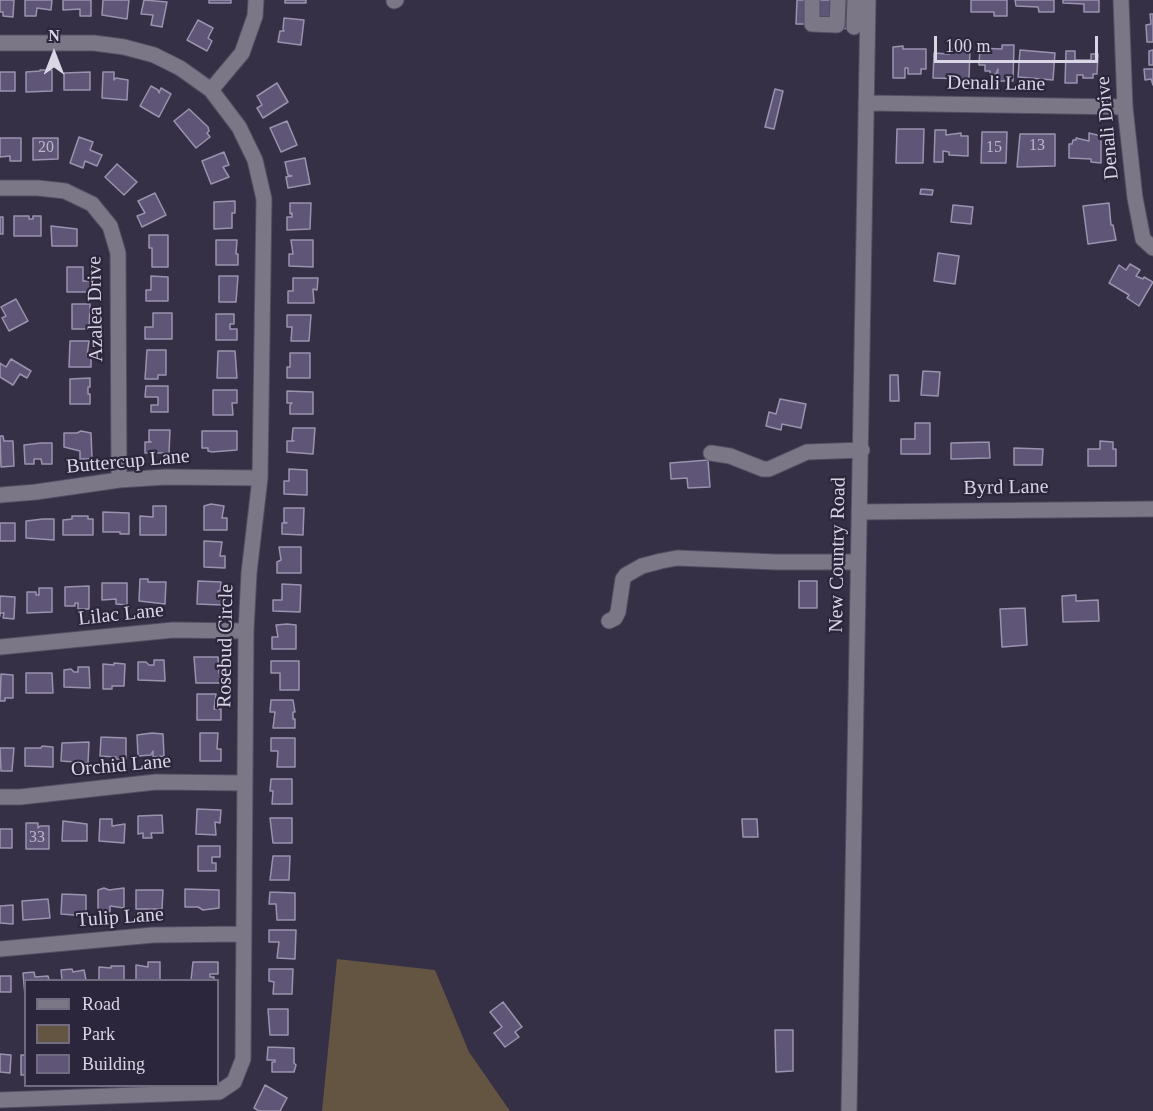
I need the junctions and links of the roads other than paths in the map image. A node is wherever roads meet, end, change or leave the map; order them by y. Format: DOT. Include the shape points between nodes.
graph roads {
  1 [pos="256,0"];
  2 [pos="812,0"];
  3 [pos="838,0"];
  4 [pos="855,0"];
  5 [pos="868,0"];
  6 [pos="1121,0"];
  7 [pos="854,27"];
  8 [pos="0,43"];
  9 [pos="211,90"];
  10 [pos="866,103"];
  11 [pos="1125,107"];
  12 [pos="0,188"];
  13 [pos="1153,248"];
  14 [pos="862,450"];
  15 [pos="711,453"];
  16 [pos="260,478"];
  17 [pos="119,480"];
  18 [pos="0,495"];
  19 [pos="1153,509"];
  20 [pos="859,512"];
  21 [pos="858,562"];
  22 [pos="609,621"];
  23 [pos="246,631"];
  24 [pos="0,647"];
  25 [pos="245,783"];
  26 [pos="0,797"];
  27 [pos="244,934"];
  28 [pos="0,949"];
  29 [pos="0,1100"];
  30 [pos="849,1111"];
  1 -- 9 [label="street" via="255,16 242,53"];
  2 -- 3 [label="street" via="812,24 829,25 837,25"];
  4 -- 7 [label="street"];
  5 -- 10 [label="street, New Country Road"];
  6 -- 11 [label="street, Denali Drive"];
  8 -- 9 [label="street, Rosebud Circle" via="94,43 124,47 154,55"];
  9 -- 16 [label="street, Rosebud Circle" via="239,127 255,160 264,199"];
  10 -- 11 [label="street, Denali Lane"];
  10 -- 14 [label="street, New Country Road"];
  11 -- 13 [label="street, Denali Drive" via="1143,239"];
  12 -- 17 [label="street, Azalea Drive" via="65,191 92,204 110,226 118,253"];
  14 -- 15 [label="street" via="807,452 769,469"];
  14 -- 20 [label="street, New Country Road"];
  16 -- 17 [label="street, Buttercup Lane"];
  16 -- 23 [label="street, Rosebud Circle"];
  17 -- 18 [label="street, Buttercup Lane"];
  19 -- 20 [label="street, Byrd Lane"];
  20 -- 21 [label="street, New Country Road"];
  21 -- 22 [label="street" via="677,558 661,561 626,575 618,612"];
  21 -- 30 [label="street, New Country Road"];
  23 -- 24 [label="street, Lilac Lane" via="173,630"];
  23 -- 25 [label="street, Rosebud Circle"];
  25 -- 26 [label="street, Orchid Lane" via="156,782"];
  25 -- 27 [label="street, Rosebud Circle"];
  27 -- 28 [label="street, Tulip Lane" via="153,935"];
  27 -- 29 [label="street, Rosebud Circle" via="243,1059 234,1082 219,1092"];
}
